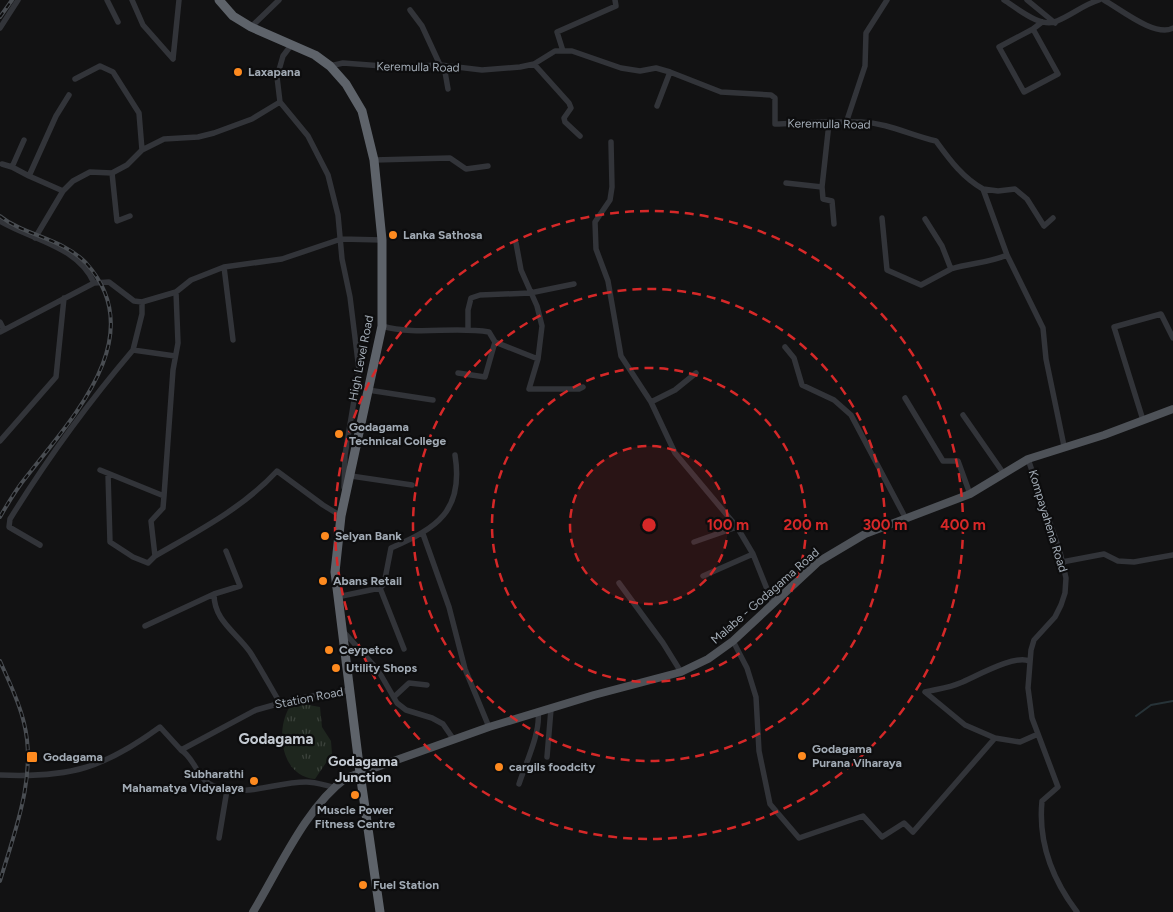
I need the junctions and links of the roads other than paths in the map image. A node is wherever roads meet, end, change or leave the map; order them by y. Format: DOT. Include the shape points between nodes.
graph roads {
  1 [pos="18,0"];
  2 [pos="107,0"];
  3 [pos="132,0"];
  4 [pos="179,0"];
  5 [pos="219,0"];
  6 [pos="280,0"];
  7 [pos="615,0"];
  8 [pos="887,0"];
  9 [pos="1004,0"];
  10 [pos="1027,0"];
  11 [pos="1099,0"];
  12 [pos="1104,0"];
  13 [pos="410,10"];
  14 [pos="118,22"];
  15 [pos="1042,22"];
  16 [pos="1055,23"];
  17 [pos="251,27"];
  18 [pos="0,28"];
  19 [pos="1033,29"];
  20 [pos="1172,29"];
  21 [pos="292,44"];
  22 [pos="563,51"];
  23 [pos="534,64"];
  24 [pos="330,66"];
  25 [pos="442,66"];
  26 [pos="670,72"];
  27 [pos="75,79"];
  28 [pos="448,89"];
  29 [pos="69,96"];
  30 [pos="280,102"];
  31 [pos="657,106"];
  32 [pos="829,123"];
  33 [pos="846,123"];
  34 [pos="580,136"];
  35 [pos="24,140"];
  36 [pos="611,142"];
  37 [pos="142,150"];
  38 [pos="374,160"];
  39 [pos="2,164"];
  40 [pos="488,166"];
  41 [pos="12,167"];
  42 [pos="112,173"];
  43 [pos="29,176"];
  44 [pos="786,183"];
  45 [pos="822,187"];
  46 [pos="983,189"];
  47 [pos="62,191"];
  48 [pos="130,216"];
  49 [pos="882,218"];
  50 [pos="1053,218"];
  51 [pos="925,219"];
  52 [pos="0,222"];
  53 [pos="834,224"];
  54 [pos="34,238"];
  55 [pos="341,239"];
  56 [pos="382,240"];
  57 [pos="516,243"];
  58 [pos="1007,256"];
  59 [pos="224,267"];
  60 [pos="952,269"];
  61 [pos="94,283"];
  62 [pos="574,284"];
  63 [pos="176,292"];
  64 [pos="530,293"];
  65 [pos="64,298"];
  66 [pos="142,302"];
  67 [pos="0,322"];
  68 [pos="382,326"];
  69 [pos="468,328"];
  70 [pos="2,331"];
  71 [pos="1173,338"];
  72 [pos="234,340"];
  73 [pos="496,342"];
  74 [pos="785,347"];
  75 [pos="133,350"];
  76 [pos="176,356"];
  77 [pos="538,359"];
  78 [pos="458,373"];
  79 [pos="696,373"];
  80 [pos="583,387"];
  81 [pos="368,390"];
  82 [pos="905,398"];
  83 [pos="433,400"];
  84 [pos="651,402"];
  85 [pos="1173,409"];
  86 [pos="963,414"];
  87 [pos="1143,420"];
  88 [pos="0,442"];
  89 [pos="1064,446"];
  90 [pos="455,455"];
  91 [pos="1028,459"];
  92 [pos="100,470"];
  93 [pos="108,474"];
  94 [pos="1004,474"];
  95 [pos="351,476"];
  96 [pos="412,485"];
  97 [pos="970,494"];
  98 [pos="164,496"];
  99 [pos="342,511"];
  100 [pos="905,517"];
  101 [pos="737,527"];
  102 [pos="423,534"];
  103 [pos="694,542"];
  104 [pos="40,545"];
  105 [pos="226,550"];
  106 [pos="753,554"];
  107 [pos="1173,555"];
  108 [pos="155,556"];
  109 [pos="1062,562"];
  110 [pos="703,576"];
  111 [pos="619,583"];
  112 [pos="380,588"];
  113 [pos="214,594"];
  114 [pos="337,598"];
  115 [pos="773,604"];
  116 [pos="146,626"];
  117 [pos="344,631"];
  118 [pos="733,641"];
  119 [pos="404,648"];
  120 [pos="1029,661"];
  121 [pos="681,672"];
  122 [pos="426,685"];
  123 [pos="350,690"];
  124 [pos="394,696"];
  125 [pos="280,703"];
  126 [pos="551,709"];
  127 [pos="538,712"];
  128 [pos="489,728"];
  129 [pos="1038,734"];
  130 [pos="995,738"];
  131 [pos="454,740"];
  132 [pos="181,750"];
  133 [pos="547,758"];
  134 [pos="360,773"];
  135 [pos="0,775"];
  136 [pos="519,784"];
  137 [pos="333,787"];
  138 [pos="228,790"];
  139 [pos="219,838"];
  140 [pos="253,912"];
  141 [pos="380,912"];
  142 [pos="1077,912"];
  1 -- 18 [label="street"];
  2 -- 14 [label="street"];
  3 -- 4 [label="street" via="143,24 173,59"];
  5 -- 17 [label="highway, High Level Road" via="233,16"];
  6 -- 17 [label="street"];
  7 -- 22 [label="street" via="616,6 557,32"];
  8 -- 33 [label="street" via="866,33 866,66"];
  9 -- 15 [label="street"];
  10 -- 16 [label="street"];
  11 -- 16 [label="street"];
  12 -- 20 [label="street" via="1149,27"];
  13 -- 25 [label="street"];
  15 -- 16 [label="street"];
  15 -- 19 [label="street"];
  17 -- 21 [label="highway, High Level Road"];
  19 -- 19 [label="street" via="999,47 1024,92 1058,74"];
  21 -- 24 [label="highway, High Level Road"];
  21 -- 30 [label="street" via="283,56 277,77"];
  22 -- 23 [label="street, Keremulla Road" via="555,51"];
  22 -- 26 [label="street, Keremulla Road" via="584,54 621,68 640,71 656,68"];
  23 -- 25 [label="street, Keremulla Road" via="482,70"];
  23 -- 34 [label="street" via="569,103 571,108 565,122"];
  24 -- 25 [label="street, Keremulla Road"];
  24 -- 38 [label="highway, High Level Road" via="346,84 362,111"];
  25 -- 28 [label="street"];
  26 -- 31 [label="street"];
  26 -- 32 [label="street, Keremulla Road" via="721,92 771,95 775,98 775,124"];
  27 -- 37 [label="street" via="100,66 113,72 139,113"];
  29 -- 43 [label="street" via="56,116"];
  30 -- 37 [label="street" via="252,119 214,133 164,139"];
  30 -- 55 [label="street" via="308,136 328,175"];
  32 -- 33 [label="street, Keremulla Road"];
  32 -- 45 [label="street"];
  33 -- 46 [label="street, Keremulla Road" via="862,122 903,129 910,135 936,141 958,170"];
  35 -- 41 [label="street"];
  36 -- 84 [label="street" via="612,188 610,200 595,222 596,248 608,281 621,356"];
  37 -- 42 [label="street" via="127,165"];
  38 -- 40 [label="street" via="450,158 466,170"];
  38 -- 56 [label="highway, High Level Road"];
  39 -- 41 [label="street"];
  41 -- 43 [label="street"];
  42 -- 47 [label="street" via="90,172"];
  42 -- 48 [label="street" via="117,221"];
  43 -- 47 [label="street"];
  44 -- 45 [label="street"];
  45 -- 53 [label="street" via="823,198 832,201"];
  46 -- 50 [label="street, Keremulla Road" via="1015,189 1027,199 1044,226"];
  46 -- 58 [label="street"];
  47 -- 54 [label="street"];
  49 -- 60 [label="street" via="887,270 921,285"];
  51 -- 60 [label="street"];
  52 -- 54 [label="street"];
  54 -- 61 [label="street" via="64,250 90,274"];
  55 -- 56 [label="street"];
  55 -- 59 [label="street" via="282,259"];
  55 -- 99 [label="street" via="359,370 345,455"];
  56 -- 68 [label="highway, High Level Road"];
  57 -- 64 [label="street"];
  58 -- 60 [label="street"];
  58 -- 89 [label="street" via="1043,328"];
  59 -- 63 [label="street" via="190,280"];
  59 -- 72 [label="street"];
  61 -- 65 [label="street"];
  61 -- 66 [label="street" via="109,282 134,301"];
  62 -- 64 [label="street"];
  63 -- 66 [label="street"];
  63 -- 76 [label="street"];
  64 -- 69 [label="street" via="470,298"];
  64 -- 77 [label="street" via="542,326"];
  65 -- 70 [label="street"];
  65 -- 88 [label="street" via="56,377"];
  66 -- 75 [label="street"];
  67 -- 70 [label="street"];
  68 -- 69 [label="street" via="413,331"];
  68 -- 81 [label="highway, High Level Road"];
  69 -- 73 [label="street" via="489,332"];
  71 -- 87 [label="street" via="1161,314 1114,327"];
  73 -- 77 [label="street"];
  73 -- 78 [label="street" via="485,377"];
  74 -- 100 [label="street" via="794,358 802,384 834,400 851,415"];
  75 -- 76 [label="street"];
  75 -- 104 [label="street" via="108,377 75,422 10,519 9,527"];
  76 -- 98 [label="street"];
  77 -- 80 [label="street" via="529,389"];
  79 -- 84 [label="street" via="675,390"];
  81 -- 83 [label="street"];
  81 -- 95 [label="highway, High Level Road"];
  82 -- 97 [label="street" via="943,461 958,461"];
  84 -- 101 [label="street" via="676,453"];
  85 -- 87 [label="main road, Malabe - Godagama Road"];
  86 -- 94 [label="street"];
  87 -- 89 [label="main road, Malabe - Godagama Road"];
  89 -- 91 [label="main road, Malabe - Godagama Road"];
  90 -- 102 [label="street" via="458,473 456,495 448,510"];
  91 -- 94 [label="main road, Malabe - Godagama Road"];
  91 -- 109 [label="street, Kompayahena Road"];
  92 -- 93 [label="street"];
  93 -- 98 [label="street"];
  93 -- 108 [label="street" via="110,542 133,557 148,562"];
  94 -- 97 [label="main road, Malabe - Godagama Road"];
  95 -- 96 [label="street"];
  95 -- 99 [label="highway, High Level Road"];
  97 -- 100 [label="main road, Malabe - Godagama Road"];
  98 -- 108 [label="street" via="163,508 151,521"];
  99 -- 108 [label="street" via="323,505 277,471 263,487 233,510"];
  99 -- 114 [label="highway, High Level Road" via="336,556"];
  100 -- 115 [label="main road, Malabe - Godagama Road" via="865,534 818,562"];
  101 -- 103 [label="street"];
  101 -- 106 [label="street"];
  102 -- 112 [label="street" via="391,548 384,584"];
  102 -- 128 [label="street" via="449,607 464,668"];
  105 -- 113 [label="street" via="240,586"];
  106 -- 110 [label="street"];
  106 -- 115 [label="street"];
  107 -- 109 [label="street" via="1134,562 1118,561 1104,554"];
  109 -- 120 [label="street, Kompayahena Road" via="1066,578 1063,599 1055,617 1034,640"];
  111 -- 121 [label="street"];
  112 -- 114 [label="street"];
  112 -- 119 [label="street"];
  113 -- 116 [label="street"];
  113 -- 125 [label="street" via="219,618 249,651"];
  114 -- 117 [label="highway, High Level Road"];
  115 -- 118 [label="main road, Malabe - Godagama Road"];
  117 -- 123 [label="highway, High Level Road"];
  117 -- 124 [label="street" via="378,670"];
  118 -- 121 [label="main road, Malabe - Godagama Road" via="708,659"];
  118 -- 130 [label="street" via="747,668 756,697 759,752 770,804 799,838 863,816 882,837 904,823 913,832"];
  120 -- 129 [label="street, Kompayahena Road" via="1028,688"];
  120 -- 130 [label="street" via="1013,661 958,684 925,692 965,725"];
  121 -- 126 [label="main road, Malabe - Godagama Road"];
  122 -- 124 [label="street" via="409,683"];
  123 -- 125 [label="street, Station Road"];
  123 -- 134 [label="highway, High Level Road"];
  124 -- 131 [label="street" via="406,710 443,724"];
  125 -- 132 [label="street, Station Road" via="256,710"];
  126 -- 127 [label="main road, Malabe - Godagama Road"];
  126 -- 133 [label="street"];
  127 -- 128 [label="main road, Malabe - Godagama Road"];
  127 -- 136 [label="street" via="539,719"];
  128 -- 131 [label="main road, Malabe - Godagama Road"];
  129 -- 130 [label="street" via="1020,742"];
  129 -- 142 [label="street, Kompayahena Road" via="1058,787 1042,801 1047,859"];
  131 -- 134 [label="main road, Malabe - Godagama Road"];
  132 -- 135 [label="street" via="160,727 141,741 85,769 47,775"];
  132 -- 138 [label="street" via="212,786"];
  134 -- 137 [label="main road, Malabe - Godagama Road"];
  134 -- 141 [label="highway, High Level Road"];
  137 -- 138 [label="street" via="308,782 288,783 265,790"];
  137 -- 140 [label="main road" via="313,811"];
  138 -- 139 [label="street"];
}
